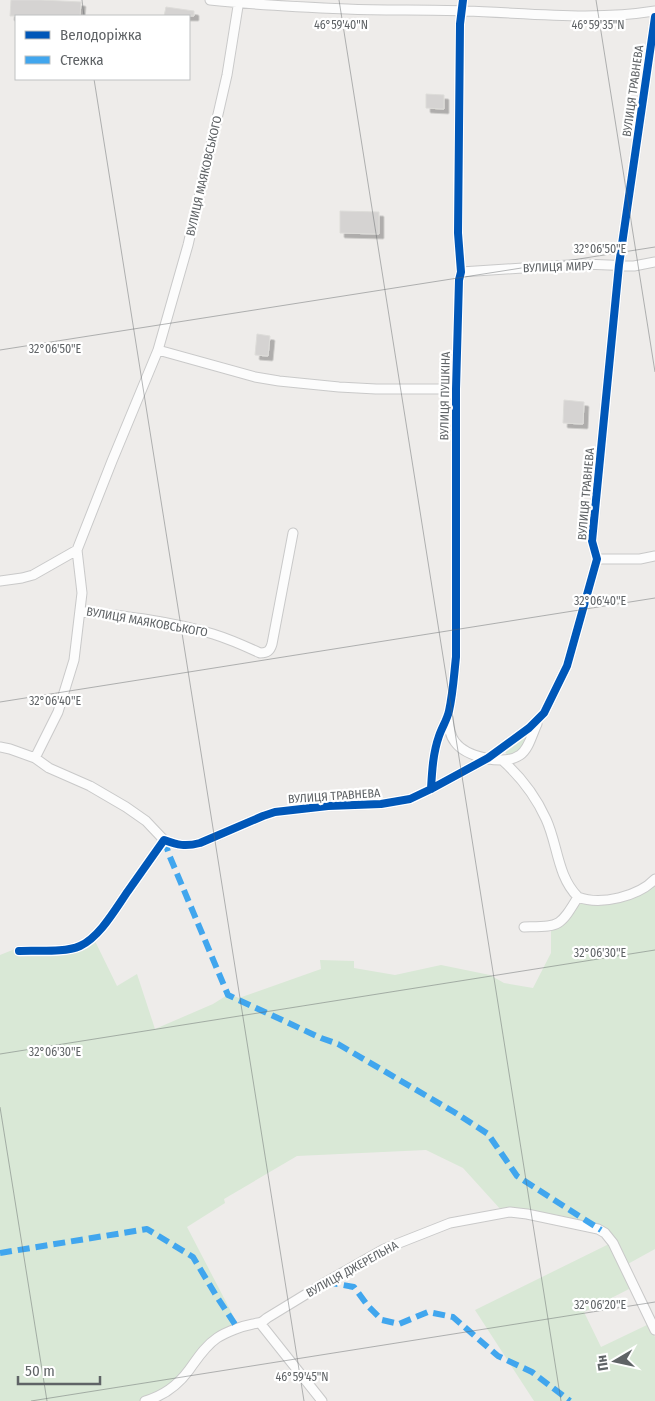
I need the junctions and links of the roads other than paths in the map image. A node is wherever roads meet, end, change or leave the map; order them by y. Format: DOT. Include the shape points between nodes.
graph roads {
  1 [pos="210,0"];
  2 [pos="463,0"];
  3 [pos="239,2"];
  4 [pos="462,11"];
  5 [pos="655,11"];
  6 [pos="655,17"];
  7 [pos="655,262"];
  8 [pos="619,265"];
  9 [pos="461,272"];
  10 [pos="158,350"];
  11 [pos="456,389"];
  12 [pos="293,533"];
  13 [pos="77,550"];
  14 [pos="655,556"];
  15 [pos="597,559"];
  16 [pos="0,581"];
  17 [pos="80,611"];
  18 [pos="448,716"];
  19 [pos="539,719"];
  20 [pos="0,747"];
  21 [pos="34,758"];
  22 [pos="488,758"];
  23 [pos="502,760"];
  24 [pos="431,790"];
  25 [pos="164,840"];
  26 [pos="655,879"];
  27 [pos="578,897"];
  28 [pos="524,927"];
  29 [pos="19,951"];
  30 [pos="260,1323"];
  31 [pos="655,1330"];
  32 [pos="145,1401"];
  33 [pos="322,1401"];
  1 -- 3 [label="street"];
  2 -- 4 [label="street, ВУЛИЦЯ ПУШКІНА"];
  3 -- 4 [label="street" via="347,9"];
  3 -- 10 [label="street, ВУЛИЦЯ МАЯКОВСЬКОГО" via="228,75 191,236"];
  4 -- 5 [label="street" via="565,15"];
  4 -- 9 [label="street, ВУЛИЦЯ ПУШКІНА" via="458,186"];
  6 -- 8 [label="street, ВУЛИЦЯ ТРАВНЕВА"];
  7 -- 8 [label="street, ВУЛИЦЯ МИРУ"];
  8 -- 9 [label="street, ВУЛИЦЯ МИРУ" via="583,264"];
  8 -- 15 [label="street, ВУЛИЦЯ ТРАВНЕВА" via="592,541"];
  9 -- 11 [label="street, ВУЛИЦЯ ПУШКІНА"];
  10 -- 11 [label="street" via="279,381 339,388"];
  10 -- 13 [label="street, ВУЛИЦЯ МАЯКОВСЬКОГО"];
  11 -- 18 [label="street, ВУЛИЦЯ ПУШКІНА" via="456,657"];
  12 -- 17 [label="street, ВУЛИЦЯ МАЯКОВСЬКОГО" via="272,644 266,653 198,629"];
  13 -- 16 [label="street" via="33,575"];
  13 -- 17 [label="street, ВУЛИЦЯ МАЯКОВСЬКОГО" via="82,593"];
  14 -- 15 [label="street"];
  15 -- 19 [label="street, ВУЛИЦЯ ТРАВНЕВА" via="567,666"];
  17 -- 21 [label="street, ВУЛИЦЯ МАЯКОВСЬКОГО" via="67,687"];
  18 -- 22 [label="street" via="450,735 455,743 473,755"];
  18 -- 24 [label="street, ВУЛИЦЯ ПУШКІНА" via="435,749"];
  19 -- 22 [label="street, ВУЛИЦЯ ТРАВНЕВА"];
  19 -- 23 [label="street" via="526,749 520,755"];
  20 -- 21 [label="street"];
  21 -- 25 [label="street" via="126,807"];
  22 -- 23 [label="street"];
  22 -- 24 [label="street, ВУЛИЦЯ ТРАВНЕВА"];
  23 -- 27 [label="street" via="516,772 539,806 566,880"];
  24 -- 25 [label="street, ВУЛИЦЯ ТРАВНЕВА" via="410,799 381,804 275,812 192,845 177,845"];
  25 -- 29 [label="street" via="115,910 87,942 68,949"];
  26 -- 27 [label="street" via="647,887 619,898 585,900"];
  27 -- 28 [label="street" via="561,922"];
  30 -- 31 [label="street, ВУЛИЦЯ ДЖЕРЕЛЬНА" via="384,1249 450,1224 510,1212 606,1233"];
  30 -- 32 [label="street, ВУЛИЦЯ ДЖЕРЕЛЬНА" via="219,1337 175,1386"];
  30 -- 33 [label="street"];
}
